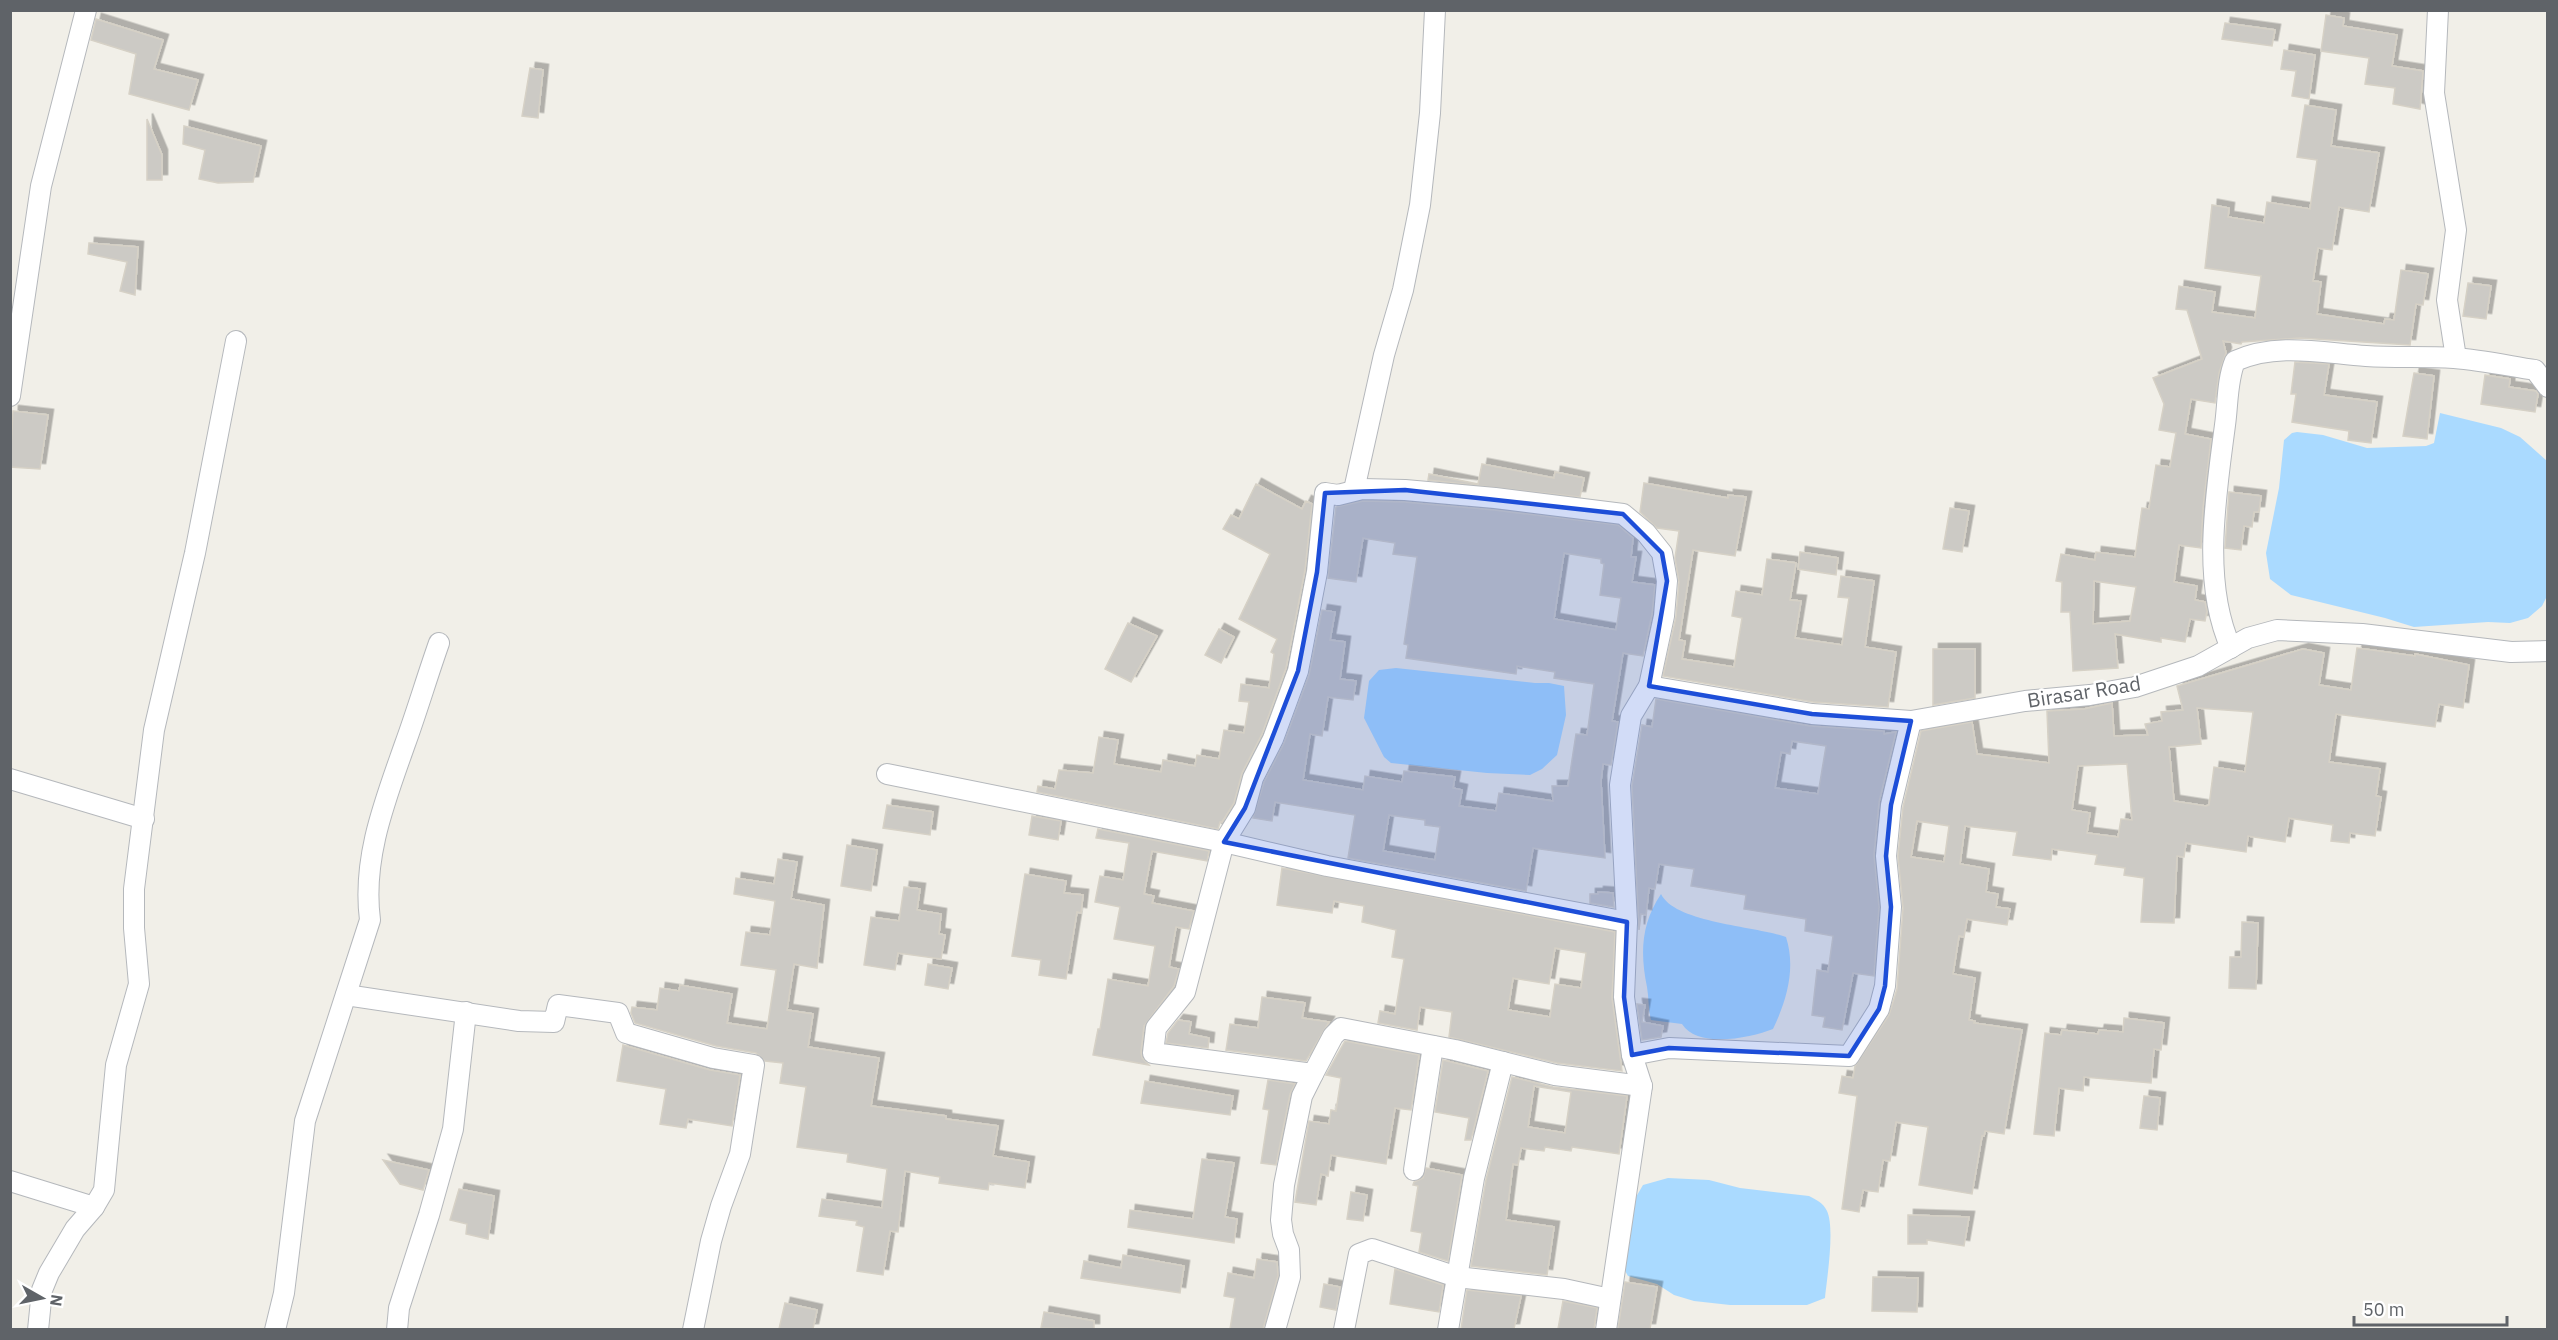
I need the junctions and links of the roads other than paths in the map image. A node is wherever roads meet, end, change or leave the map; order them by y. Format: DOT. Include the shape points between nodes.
graph roads {
  1 [pos="86,10"];
  2 [pos="1435,10"];
  3 [pos="2438,10"];
  4 [pos="236,341"];
  5 [pos="2456,358"];
  6 [pos="2547,387"];
  7 [pos="10,396"];
  8 [pos="1354,490"];
  9 [pos="439,643"];
  10 [pos="2231,648"];
  11 [pos="2547,651"];
  12 [pos="1649,686"];
  13 [pos="1911,722"];
  14 [pos="887,774"];
  15 [pos="10,779"];
  16 [pos="144,819"];
  17 [pos="1224,842"];
  18 [pos="1627,922"];
  19 [pos="346,995"];
  20 [pos="466,1012"];
  21 [pos="1433,1046"];
  22 [pos="1632,1055"];
  23 [pos="1503,1062"];
  24 [pos="1313,1074"];
  25 [pos="1642,1086"];
  26 [pos="1414,1170"];
  27 [pos="10,1181"];
  28 [pos="94,1208"];
  29 [pos="1457,1276"];
  30 [pos="1610,1299"];
  31 [pos="38,1329"];
  32 [pos="275,1329"];
  33 [pos="397,1329"];
  34 [pos="693,1329"];
  35 [pos="1275,1329"];
  36 [pos="1344,1329"];
  37 [pos="1448,1329"];
  38 [pos="1606,1329"];
  1 -- 7 [label="street" via="41,186"];
  2 -- 8 [label="street" via="1420,205"];
  3 -- 5 [label="street" via="2434,93 2456,230 2447,300"];
  4 -- 16 [label="street" via="195,553 154,730"];
  5 -- 6 [label="street" via="2535,370"];
  5 -- 10 [label="street" via="2288,350 2263,352 2235,361 2213,557 2220,625"];
  8 -- 12 [label="street" via="1405,490 1623,513 1646,532 1662,553 1667,582"];
  8 -- 17 [label="street" via="1338,495 1325,493 1317,572 1298,671 1273,739 1253,778 1245,808"];
  9 -- 19 [label="street" via="384,802 371,861 370,920"];
  10 -- 11 [label="street, Birasar Road" via="2248,638 2277,630 2362,634 2511,652"];
  10 -- 13 [label="street, Birasar Road" via="2198,666 2135,687 2025,701"];
  12 -- 13 [label="street, Birasar Road" via="1812,714"];
  12 -- 18 [label="street" via="1631,716 1620,785"];
  13 -- 22 [label="street" via="1891,806 1886,856 1891,907 1885,986 1879,1009 1849,1056 1669,1048"];
  14 -- 17 [label="street"];
  15 -- 16 [label="street"];
  16 -- 28 [label="street" via="134,889 139,984 116,1065 104,1190"];
  17 -- 18 [label="street" via="1327,866"];
  17 -- 24 [label="street" via="1185,992 1156,1028 1153,1053"];
  18 -- 22 [label="street" via="1624,997"];
  19 -- 20 [label="street"];
  19 -- 32 [label="street" via="305,1121 284,1293"];
  20 -- 33 [label="street" via="453,1129 399,1308"];
  20 -- 34 [label="street" via="540,1022 554,1022 558,1005 618,1013 626,1033 713,1058 754,1065 740,1154 711,1241"];
  21 -- 23 [label="street"];
  21 -- 24 [label="street" via="1341,1029 1333,1036"];
  21 -- 26 [label="street"];
  22 -- 25 [label="street"];
  23 -- 25 [label="street" via="1555,1075"];
  23 -- 29 [label="street" via="1474,1178"];
  24 -- 35 [label="street" via="1302,1096 1284,1185 1281,1220 1289,1250 1290,1277"];
  25 -- 30 [label="street"];
  27 -- 28 [label="street"];
  28 -- 31 [label="street" via="75,1228 49,1273 42,1290"];
  29 -- 30 [label="street" via="1564,1288"];
  29 -- 36 [label="street" via="1372,1249 1359,1254"];
  29 -- 37 [label="street"];
  30 -- 38 [label="street"];
}
